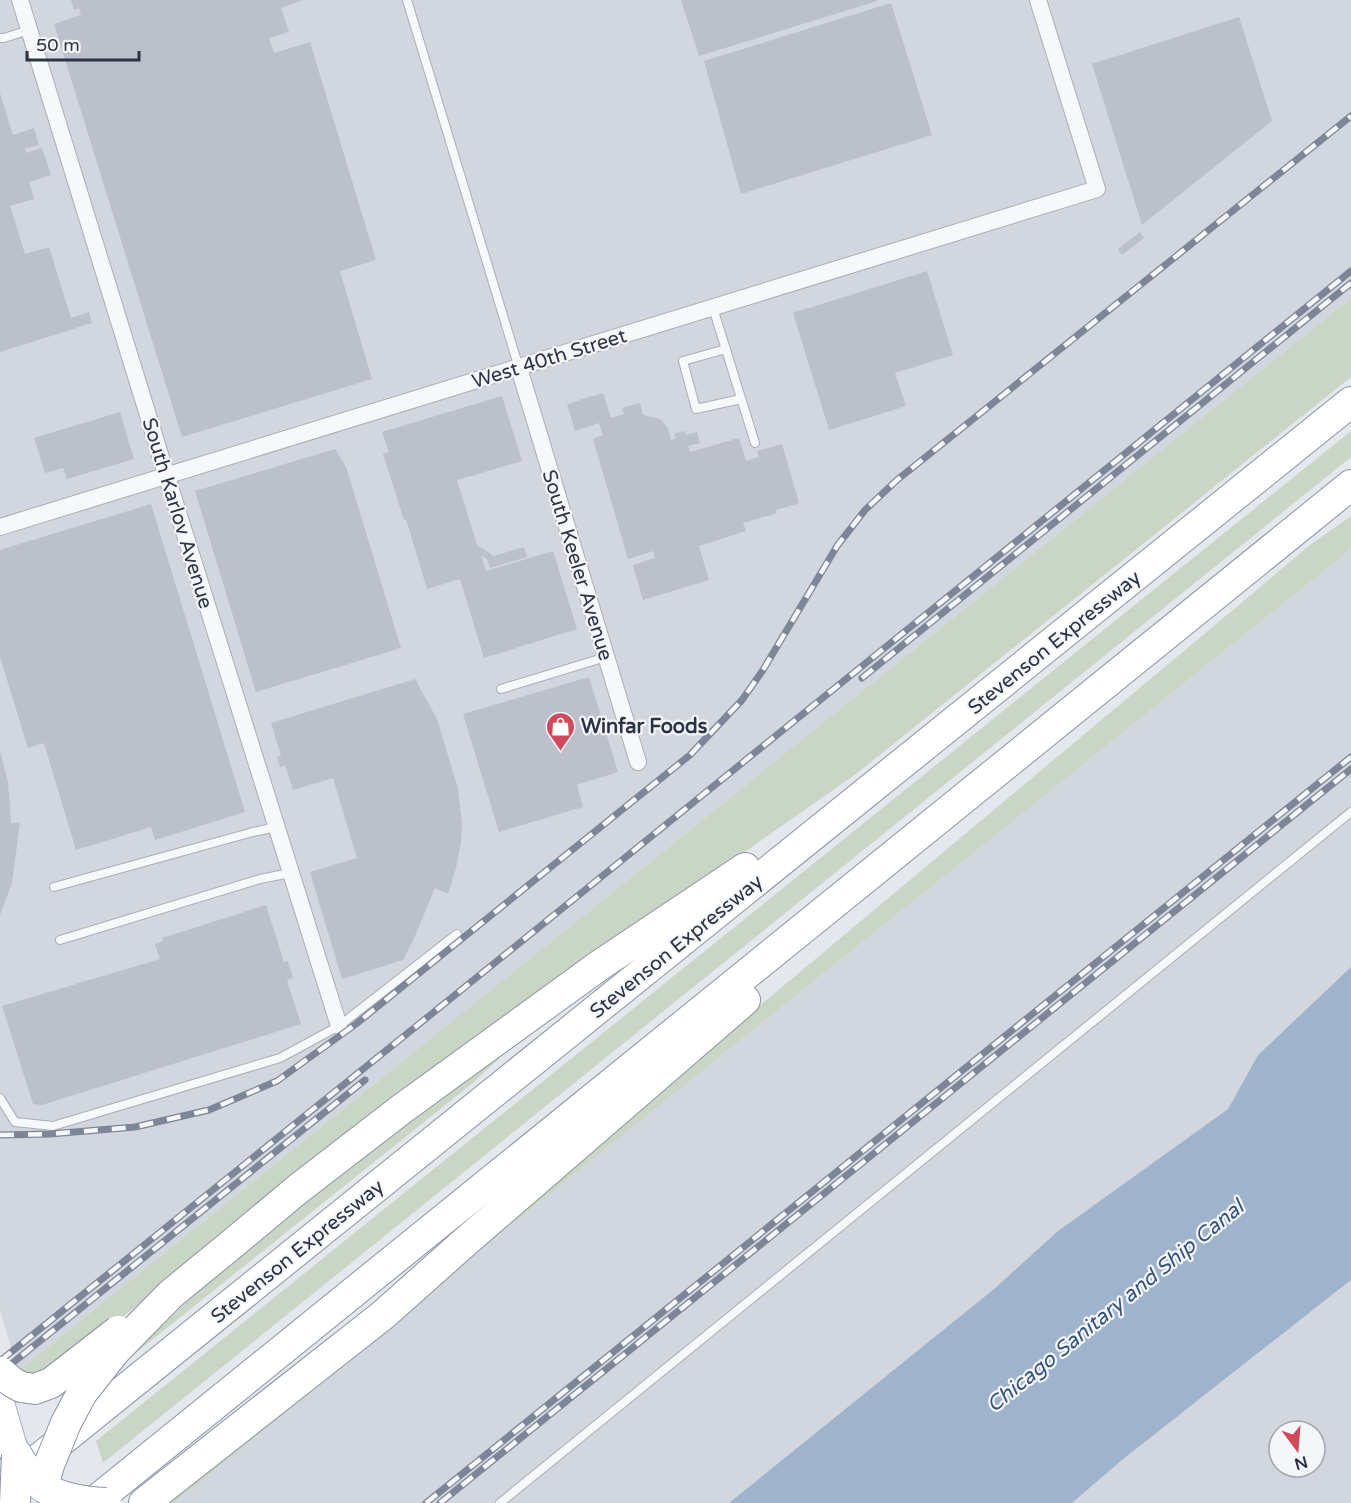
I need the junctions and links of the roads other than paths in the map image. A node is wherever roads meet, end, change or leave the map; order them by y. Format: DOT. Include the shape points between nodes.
graph roads {
  1 [pos="20,0"];
  2 [pos="407,0"];
  3 [pos="1038,0"];
  4 [pos="29,30"];
  5 [pos="0,38"];
  6 [pos="713,308"];
  7 [pos="726,349"];
  8 [pos="519,368"];
  9 [pos="741,399"];
  10 [pos="1351,402"];
  11 [pos="755,443"];
  12 [pos="166,476"];
  13 [pos="1351,485"];
  14 [pos="0,527"];
  15 [pos="606,657"];
  16 [pos="501,689"];
  17 [pos="638,762"];
  18 [pos="868,792"];
  19 [pos="1351,812"];
  20 [pos="944,814"];
  21 [pos="276,827"];
  22 [pos="290,873"];
  23 [pos="54,887"];
  24 [pos="457,934"];
  25 [pos="60,940"];
  26 [pos="339,1026"];
  27 [pos="0,1098"];
  28 [pos="232,1244"];
  29 [pos="0,1372"];
  30 [pos="0,1396"];
  31 [pos="0,1431"];
  32 [pos="17,1455"];
  33 [pos="168,1484"];
  34 [pos="0,1490"];
  35 [pos="42,1495"];
  36 [pos="15,1503"];
  37 [pos="93,1503"];
  38 [pos="107,1503"];
  39 [pos="144,1503"];
  40 [pos="500,1503"];
  1 -- 4 [label="street, South Karlov Avenue"];
  2 -- 8 [label="lane"];
  3 -- 6 [label="street, West 40th Street" via="1097,189"];
  4 -- 5 [label="lane"];
  4 -- 12 [label="street, South Karlov Avenue"];
  6 -- 7 [label="lane"];
  6 -- 8 [label="street, West 40th Street"];
  7 -- 9 [label="lane"];
  7 -- 9 [label="lane" via="682,361 696,409"];
  8 -- 12 [label="street, West 40th Street"];
  8 -- 15 [label="street, South Keeler Avenue"];
  9 -- 11 [label="lane"];
  10 -- 18 [label="highway, Stevenson Expressway"];
  12 -- 14 [label="street, West 40th Street"];
  12 -- 21 [label="street, South Karlov Avenue"];
  13 -- 20 [label="highway"];
  15 -- 16 [label="lane"];
  15 -- 17 [label="street, South Keeler Avenue"];
  18 -- 28 [label="highway" via="762,856 600,965 412,1102"];
  18 -- 34 [label="highway, Stevenson Expressway"];
  19 -- 40 [label="lane"];
  20 -- 33 [label="highway" via="859,904 383,1315"];
  20 -- 37 [label="highway"];
  21 -- 22 [label="street, South Karlov Avenue"];
  21 -- 23 [label="lane"];
  22 -- 25 [label="lane"];
  22 -- 26 [label="street, South Karlov Avenue"];
  24 -- 26 [label="lane"];
  26 -- 27 [label="lane" via="280,1058 53,1126 15,1122"];
  28 -- 29 [label="highway, bridge" via="51,1383 35,1389 21,1387"];
  28 -- 35 [label="highway, bridge" via="171,1294 82,1393 49,1465"];
  30 -- 32 [label="main road"];
  31 -- 32 [label="highway"];
  32 -- 35 [label="highway, bridge"];
  32 -- 36 [label="highway, bridge"];
  33 -- 38 [label="highway" via="129,1501"];
  33 -- 39 [label="highway"];
  35 -- 38 [label="highway, bridge"];
}
